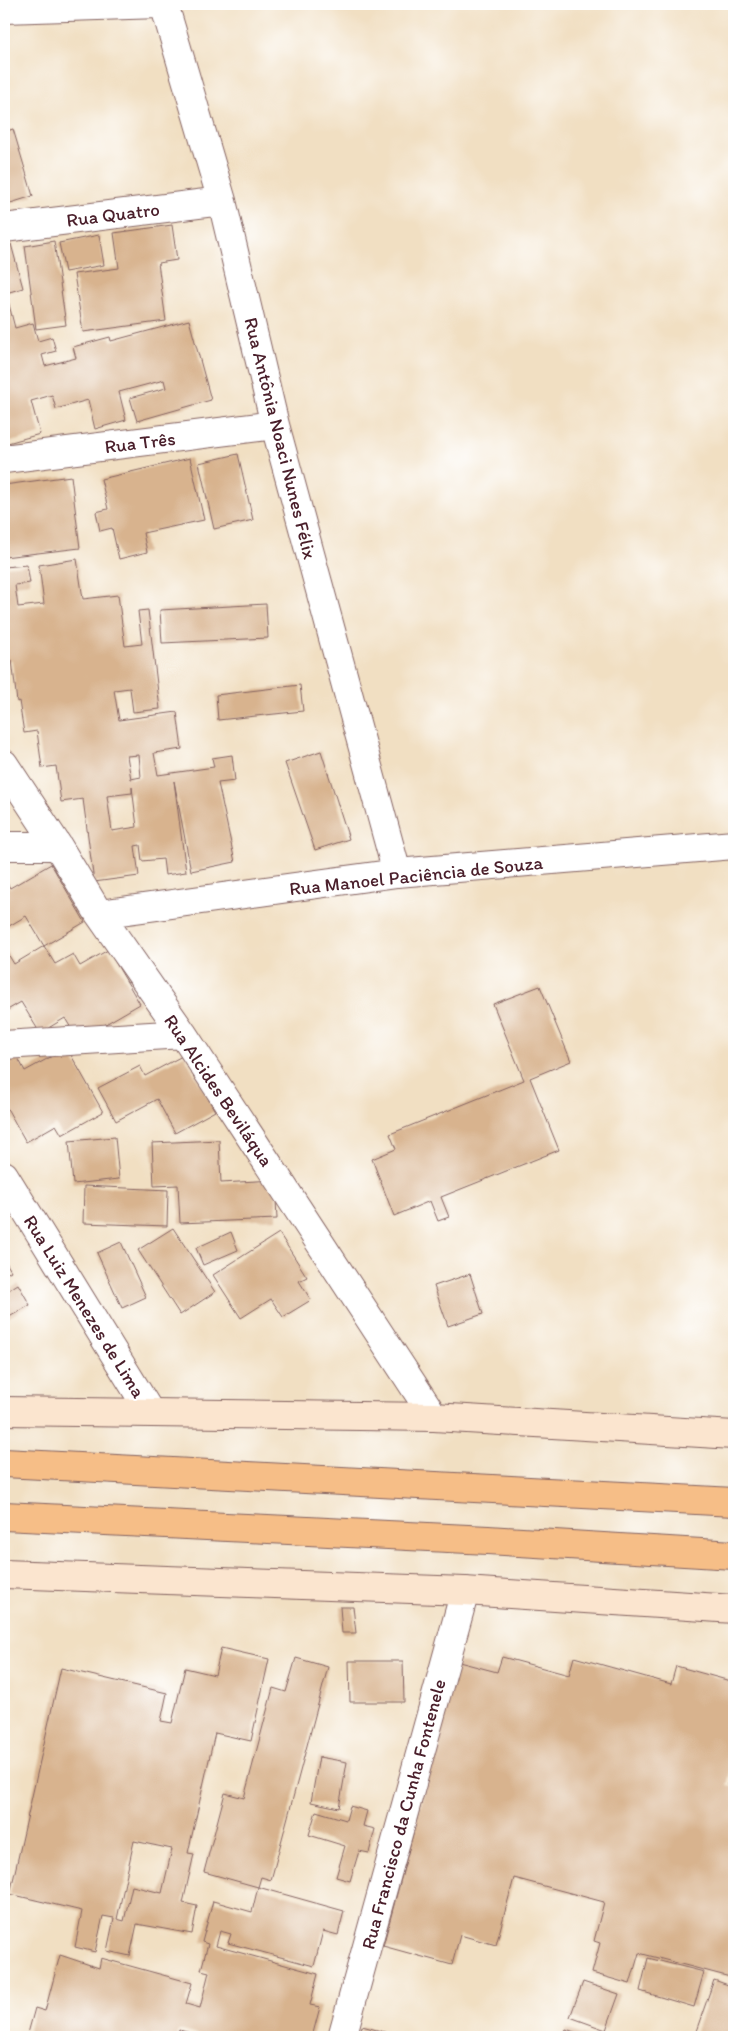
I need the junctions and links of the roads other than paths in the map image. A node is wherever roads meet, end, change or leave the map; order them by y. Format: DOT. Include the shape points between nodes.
graph roads {
  1 [pos="162,4"];
  2 [pos="4,9"];
  3 [pos="222,201"];
  4 [pos="4,228"];
  5 [pos="275,425"];
  6 [pos="4,459"];
  7 [pos="4,764"];
  8 [pos="734,845"];
  9 [pos="4,846"];
  10 [pos="58,846"];
  11 [pos="397,873"];
  12 [pos="99,914"];
  13 [pos="183,1034"];
  14 [pos="4,1045"];
  15 [pos="4,1174"];
  16 [pos="4,1411"];
  17 [pos="150,1412"];
  18 [pos="434,1417"];
  19 [pos="734,1435"];
  20 [pos="4,1463"];
  21 [pos="734,1502"];
  22 [pos="4,1516"];
  23 [pos="734,1555"];
  24 [pos="4,1574"];
  25 [pos="465,1591"];
  26 [pos="734,1609"];
  27 [pos="342,2037"];
  1 -- 2 [label="street"];
  1 -- 3 [label="street, Rua Antônia Noaci Nunes Félix"];
  3 -- 4 [label="street, Rua Quatro"];
  3 -- 5 [label="street, Rua Antônia Noaci Nunes Félix"];
  5 -- 6 [label="street, Rua Três"];
  5 -- 11 [label="street, Rua Antônia Noaci Nunes Félix"];
  7 -- 10 [label="street, Rua Alcides Beviláqua"];
  8 -- 11 [label="street, Rua Manoel Paciência de Souza"];
  9 -- 10 [label="street"];
  10 -- 12 [label="street, Rua Alcides Beviláqua"];
  11 -- 12 [label="street, Rua Manoel Paciência de Souza"];
  12 -- 13 [label="street, Rua Alcides Beviláqua"];
  13 -- 14 [label="street"];
  13 -- 18 [label="street, Rua Alcides Beviláqua"];
  15 -- 17 [label="street, Rua Luiz Menezes de Lima"];
  16 -- 17 [label="main road"];
  17 -- 18 [label="main road"];
  18 -- 19 [label="main road"];
  20 -- 21 [label="highway"];
  22 -- 23 [label="highway"];
  24 -- 25 [label="main road"];
  25 -- 26 [label="main road"];
  25 -- 27 [label="street, Rua Francisco da Cunha Fontenele"];
}
